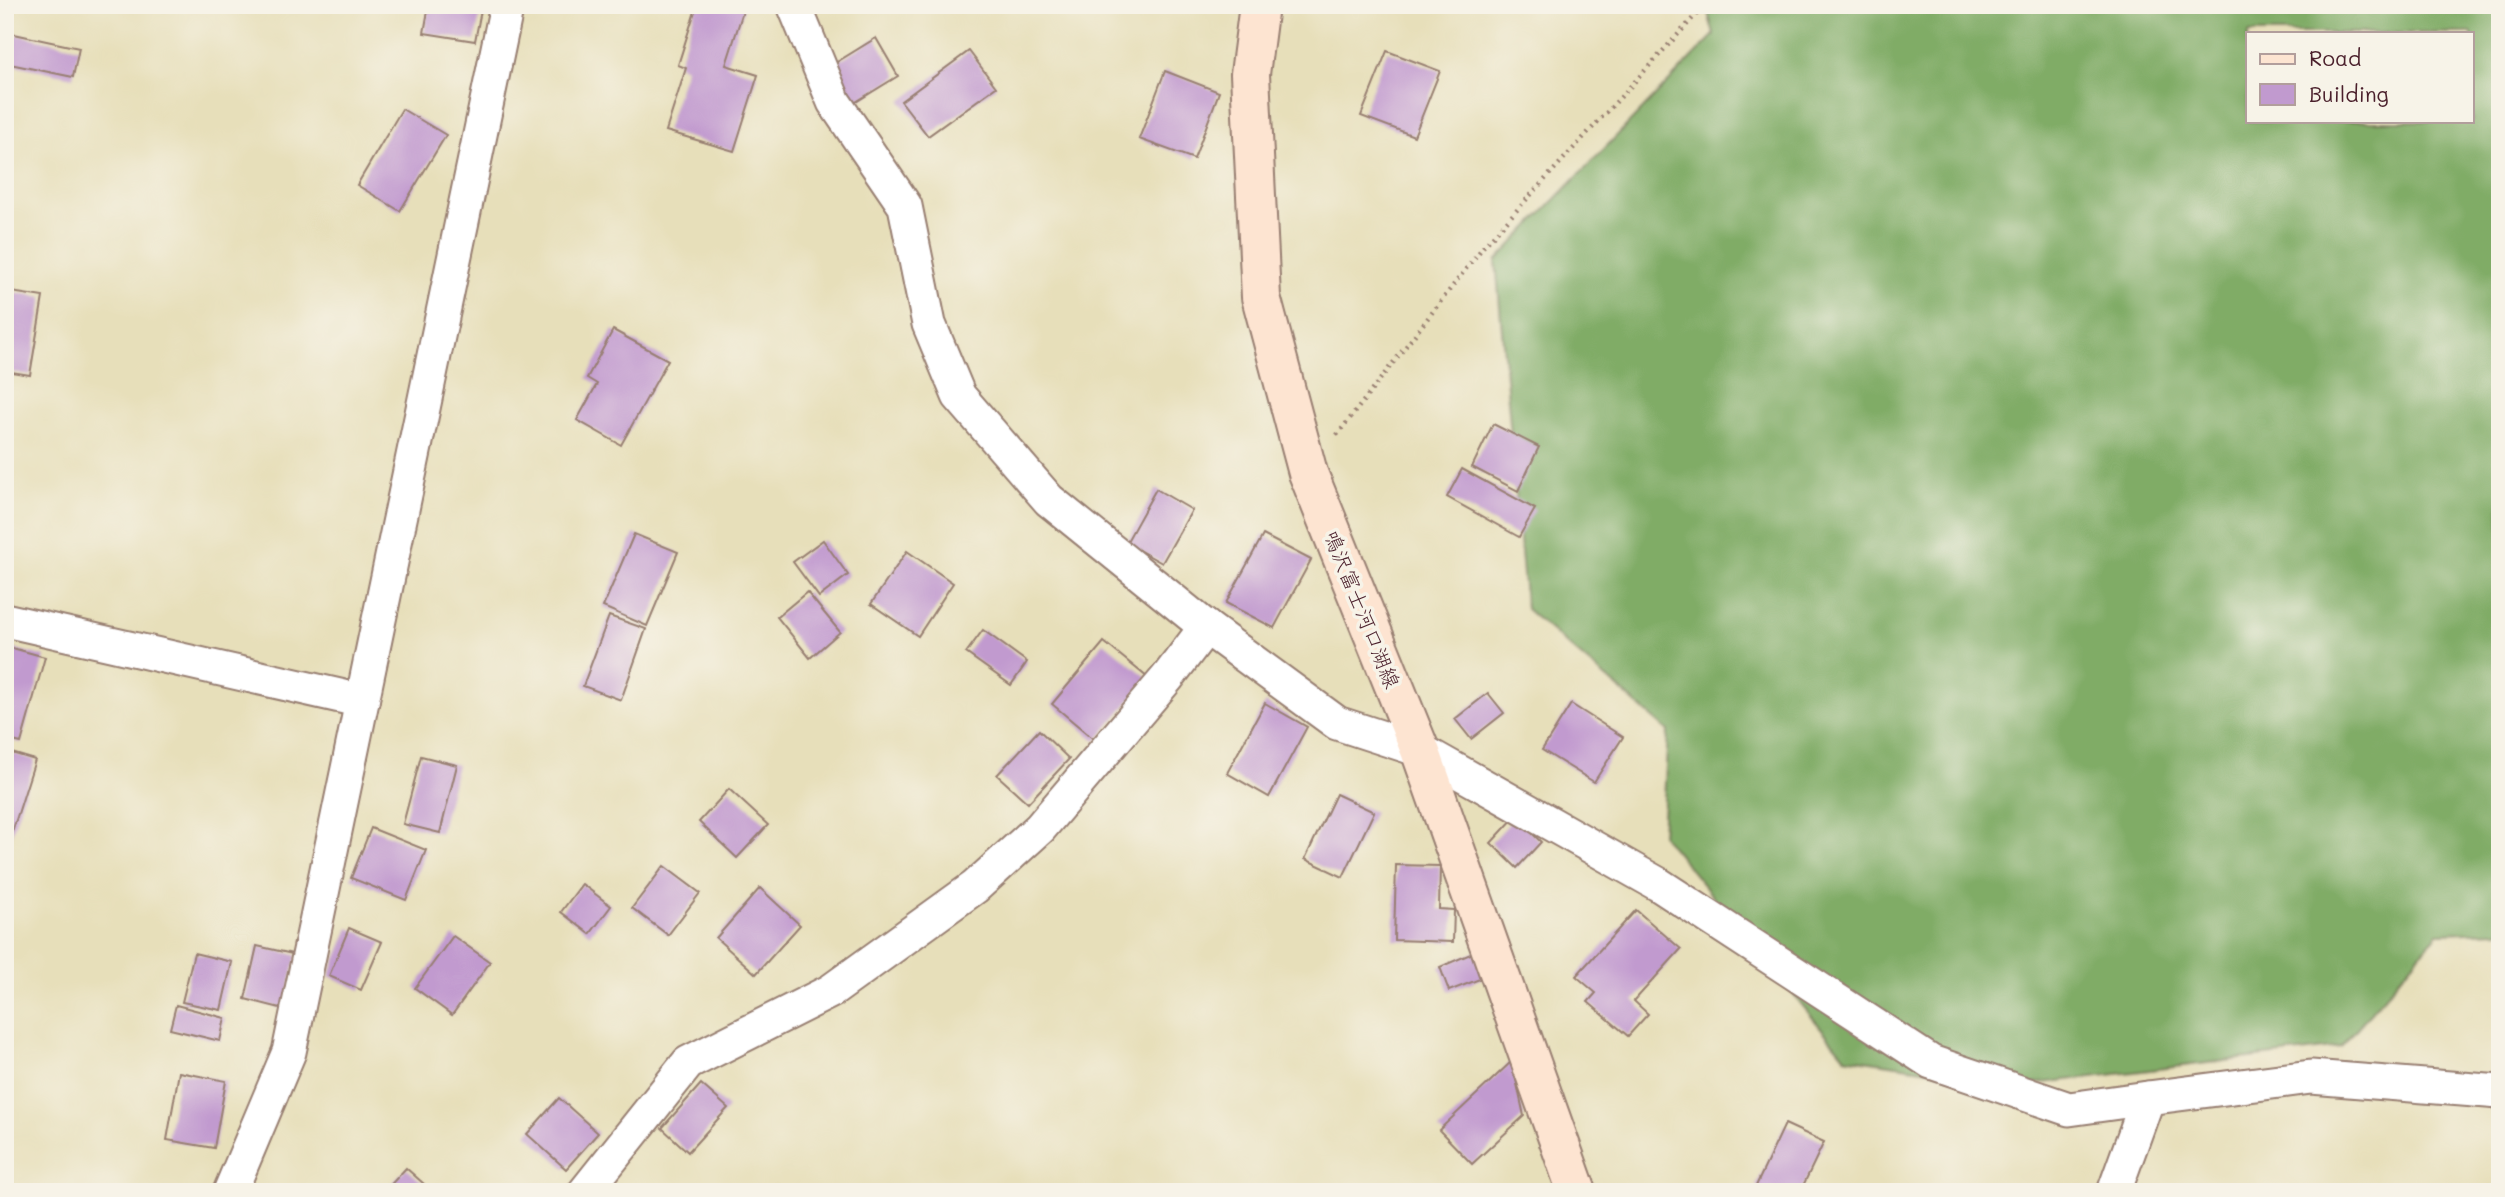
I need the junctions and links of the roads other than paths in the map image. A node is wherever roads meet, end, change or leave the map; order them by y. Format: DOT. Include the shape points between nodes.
graph roads {
  1 [pos="507,5"];
  2 [pos="794,5"];
  3 [pos="1259,5"];
  4 [pos="5,620"];
  5 [pos="1206,627"];
  6 [pos="362,701"];
  7 [pos="1420,750"];
  8 [pos="2500,1091"];
  9 [pos="2148,1098"];
  10 [pos="230,1192"];
  11 [pos="585,1192"];
  12 [pos="1577,1192"];
  13 [pos="2114,1192"];
  1 -- 6 [label="street"];
  2 -- 5 [label="street" via="834,102 905,206 929,324 958,396 1049,500"];
  3 -- 7 [label="main road, 鳴沢富士河口湖線" via="1250,74 1261,297 1308,473"];
  4 -- 6 [label="street"];
  5 -- 7 [label="street" via="1337,723"];
  5 -- 11 [label="street" via="1040,828 975,887 831,991 688,1063"];
  6 -- 10 [label="street" via="289,1052"];
  7 -- 9 [label="street" via="1658,884 1931,1062 2069,1109"];
  7 -- 12 [label="main road, 鳴沢富士河口湖線"];
  8 -- 9 [label="street" via="2311,1077"];
  9 -- 13 [label="street"];
}
